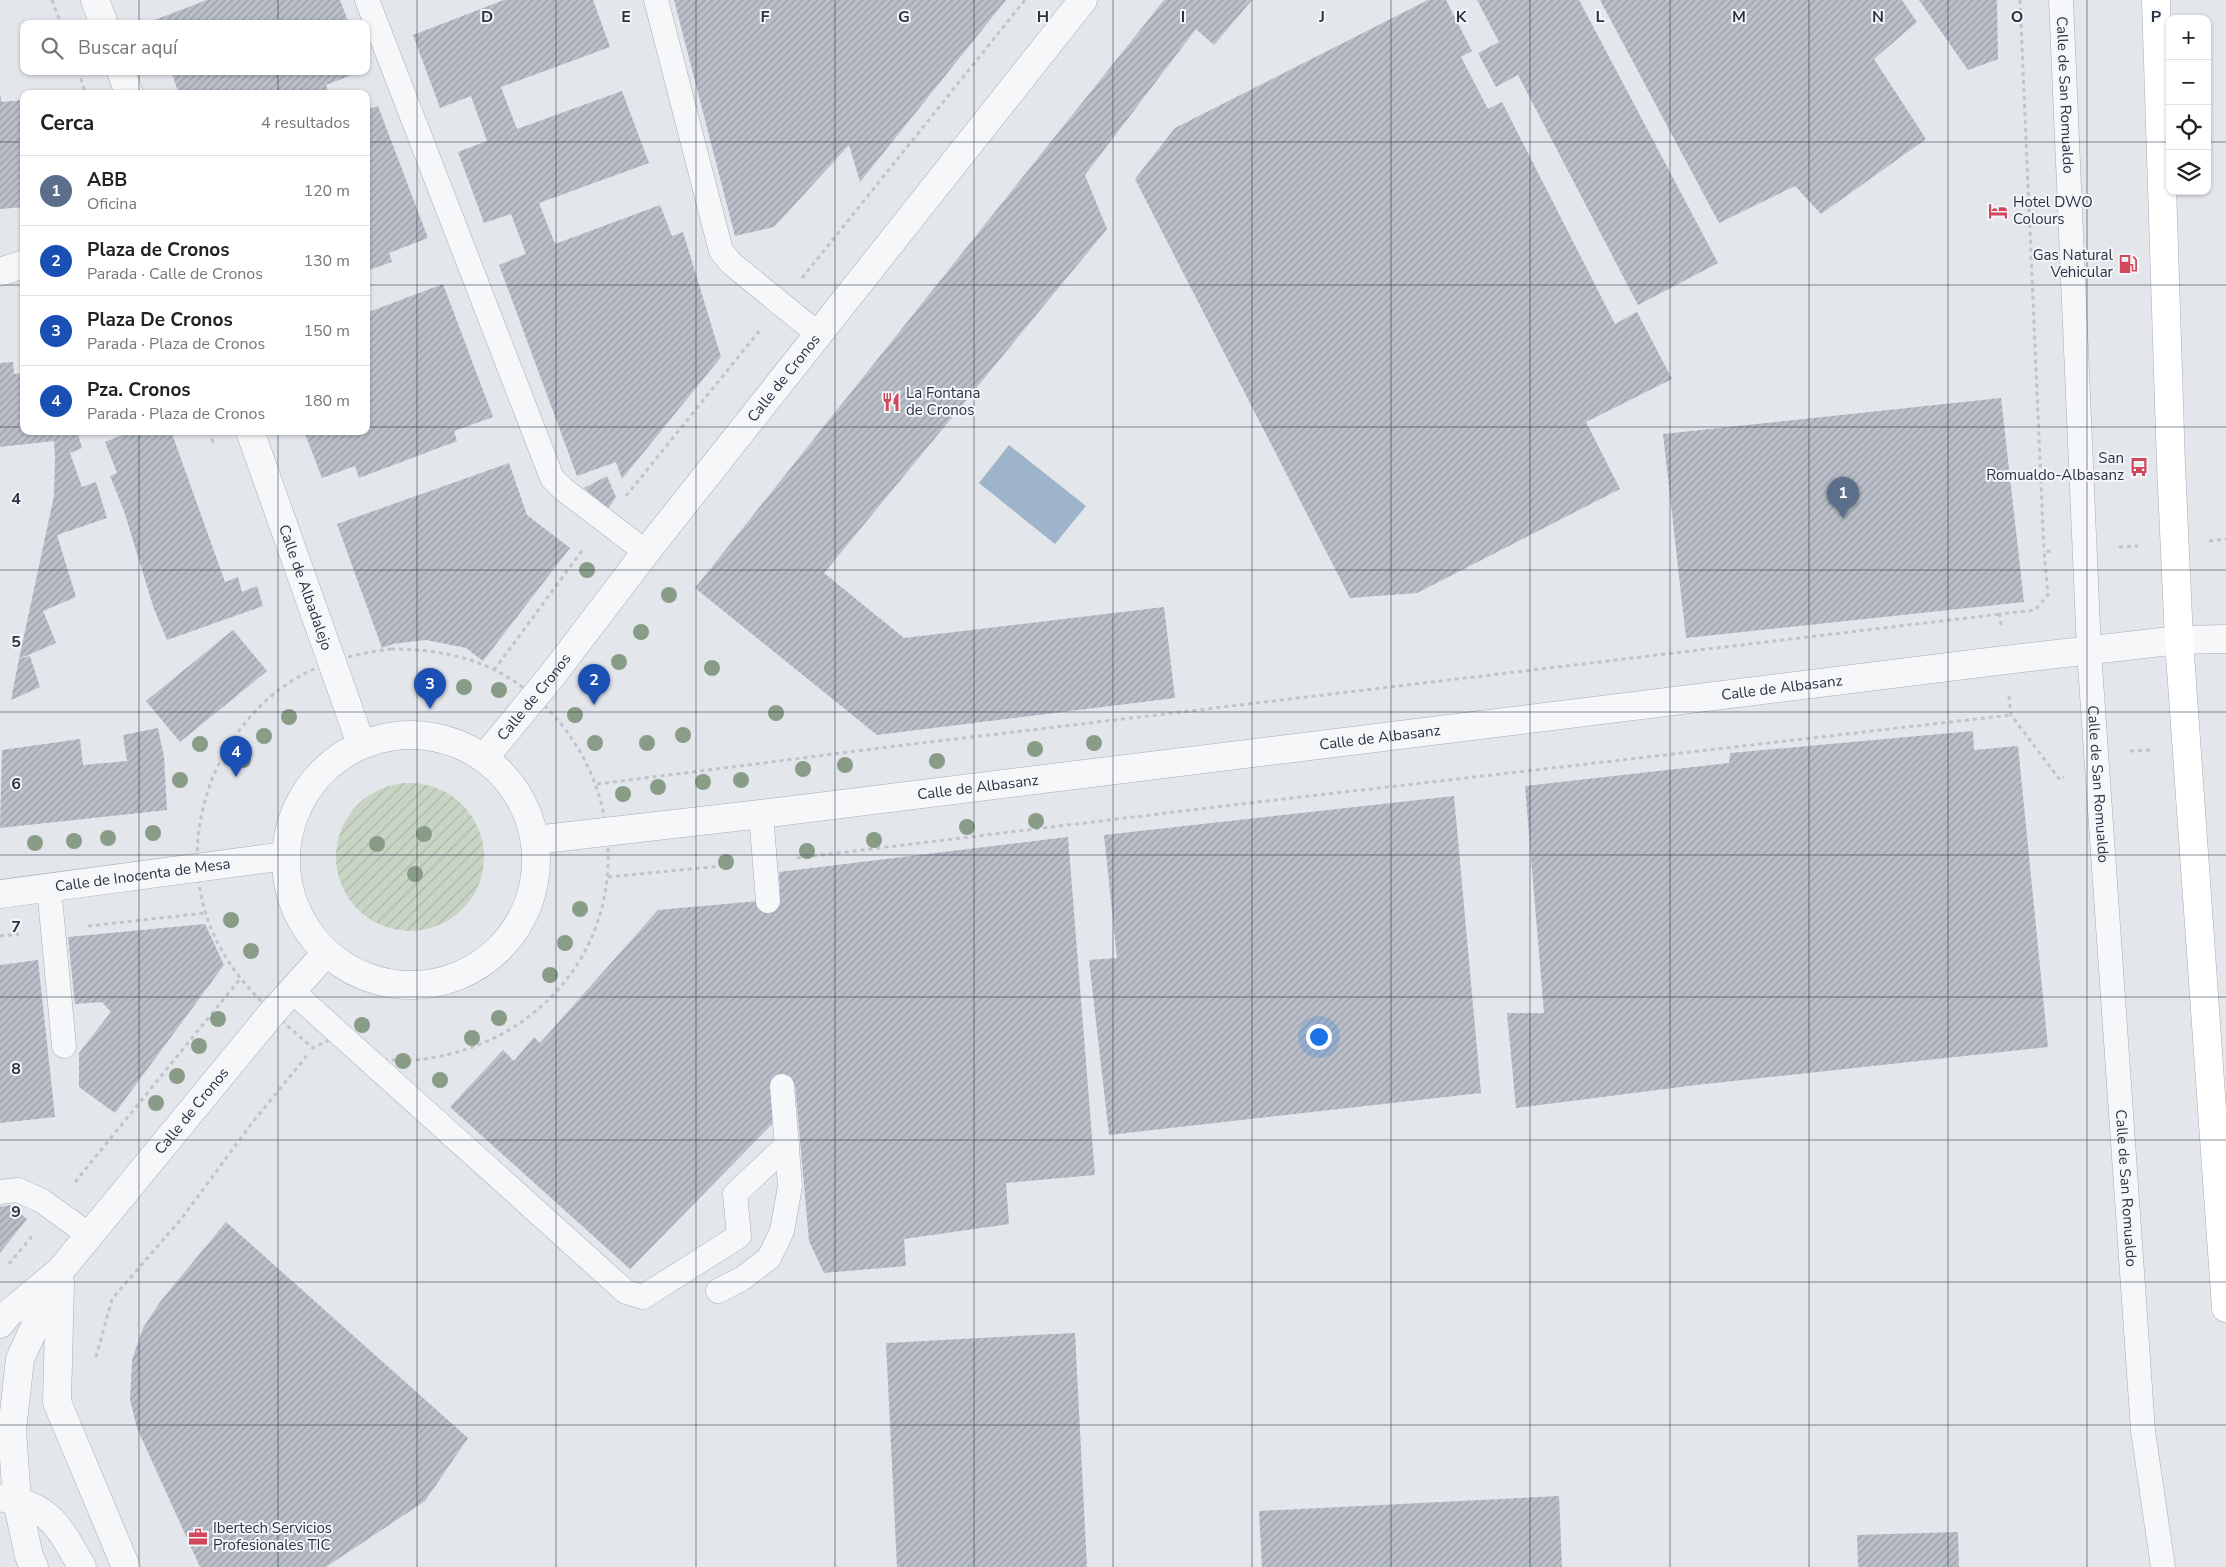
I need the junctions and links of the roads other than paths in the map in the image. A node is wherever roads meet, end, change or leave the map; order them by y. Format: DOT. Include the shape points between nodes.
graph roads {
  1 [pos="96,0"];
  2 [pos="367,0"];
  3 [pos="656,0"];
  4 [pos="1083,0"];
  5 [pos="2061,0"];
  6 [pos="2156,0"];
  7 [pos="103,20"];
  8 [pos="122,75"];
  9 [pos="128,90"];
  10 [pos="20,265"];
  11 [pos="0,272"];
  12 [pos="818,334"];
  13 [pos="251,435"];
  14 [pos="646,552"];
  15 [pos="2226,639"];
  16 [pos="2179,640"];
  17 [pos="2089,651"];
  18 [pos="362,744"];
  19 [pos="484,758"];
  20 [pos="761,814"];
  21 [pos="535,840"];
  22 [pos="285,856"];
  23 [pos="49,888"];
  24 [pos="0,894"];
  25 [pos="768,901"];
  26 [pos="326,952"];
  27 [pos="292,991"];
  28 [pos="64,1046"];
  29 [pos="782,1086"];
  30 [pos="787,1145"];
  31 [pos="0,1192"];
  32 [pos="89,1235"];
  33 [pos="60,1271"];
  34 [pos="718,1291"];
  35 [pos="2226,1308"];
  36 [pos="0,1324"];
  37 [pos="8,1499"];
  38 [pos="34,1567"];
  39 [pos="82,1567"];
  40 [pos="126,1567"];
  41 [pos="2163,1567"];
  1 -- 7 [label="street"];
  2 -- 14 [label="lane" via="552,478 563,490"];
  3 -- 12 [label="lane" via="721,251 732,264"];
  4 -- 12 [label="street, Calle de Cronos"];
  5 -- 17 [label="lane, Calle de San Romualdo"];
  6 -- 16 [label="main road" via="2170,465"];
  8 -- 9 [label="street"];
  10 -- 11 [label="street"];
  12 -- 14 [label="street, Calle de Cronos"];
  13 -- 18 [label="street, Calle de Albadalejo"];
  14 -- 19 [label="street, Calle de Cronos"];
  15 -- 16 [label="street, Calle de Albasanz"];
  16 -- 17 [label="street, Calle de Albasanz"];
  16 -- 35 [label="main road"];
  17 -- 20 [label="street, Calle de Albasanz"];
  17 -- 41 [label="lane, Calle de San Romualdo" via="2143,1432"];
  18 -- 19 [label="street" via="403,734 446,739"];
  18 -- 22 [label="street" via="331,762 311,781 288,829"];
  19 -- 21 [label="street" via="508,780 525,808"];
  20 -- 21 [label="street, Calle de Albasanz"];
  20 -- 25 [label="lane"];
  21 -- 26 [label="street" via="536,878 524,915 502,947 471,970 434,984 396,985 358,974"];
  22 -- 23 [label="street, Calle de Inocenta de Mesa"];
  22 -- 26 [label="street" via="289,891 303,925"];
  23 -- 24 [label="street, Calle de Inocenta de Mesa"];
  23 -- 28 [label="lane"];
  26 -- 27 [label="street, Calle de Cronos"];
  27 -- 30 [label="lane" via="626,1292 643,1297 739,1236 735,1194"];
  27 -- 32 [label="street, Calle de Cronos"];
  29 -- 30 [label="lane"];
  30 -- 34 [label="lane" via="790,1186 782,1231 769,1258"];
  31 -- 32 [label="lane" via="18,1190 42,1201"];
  32 -- 33 [label="street, Calle de Cronos"];
  33 -- 36 [label="street" via="6,1315"];
  33 -- 37 [label="street, Calle de Cronos" via="20,1359"];
  33 -- 40 [label="street" via="57,1402"];
  37 -- 38 [label="street, Calle de Cronos"];
  37 -- 39 [label="street" via="42,1511 59,1527"];
}
